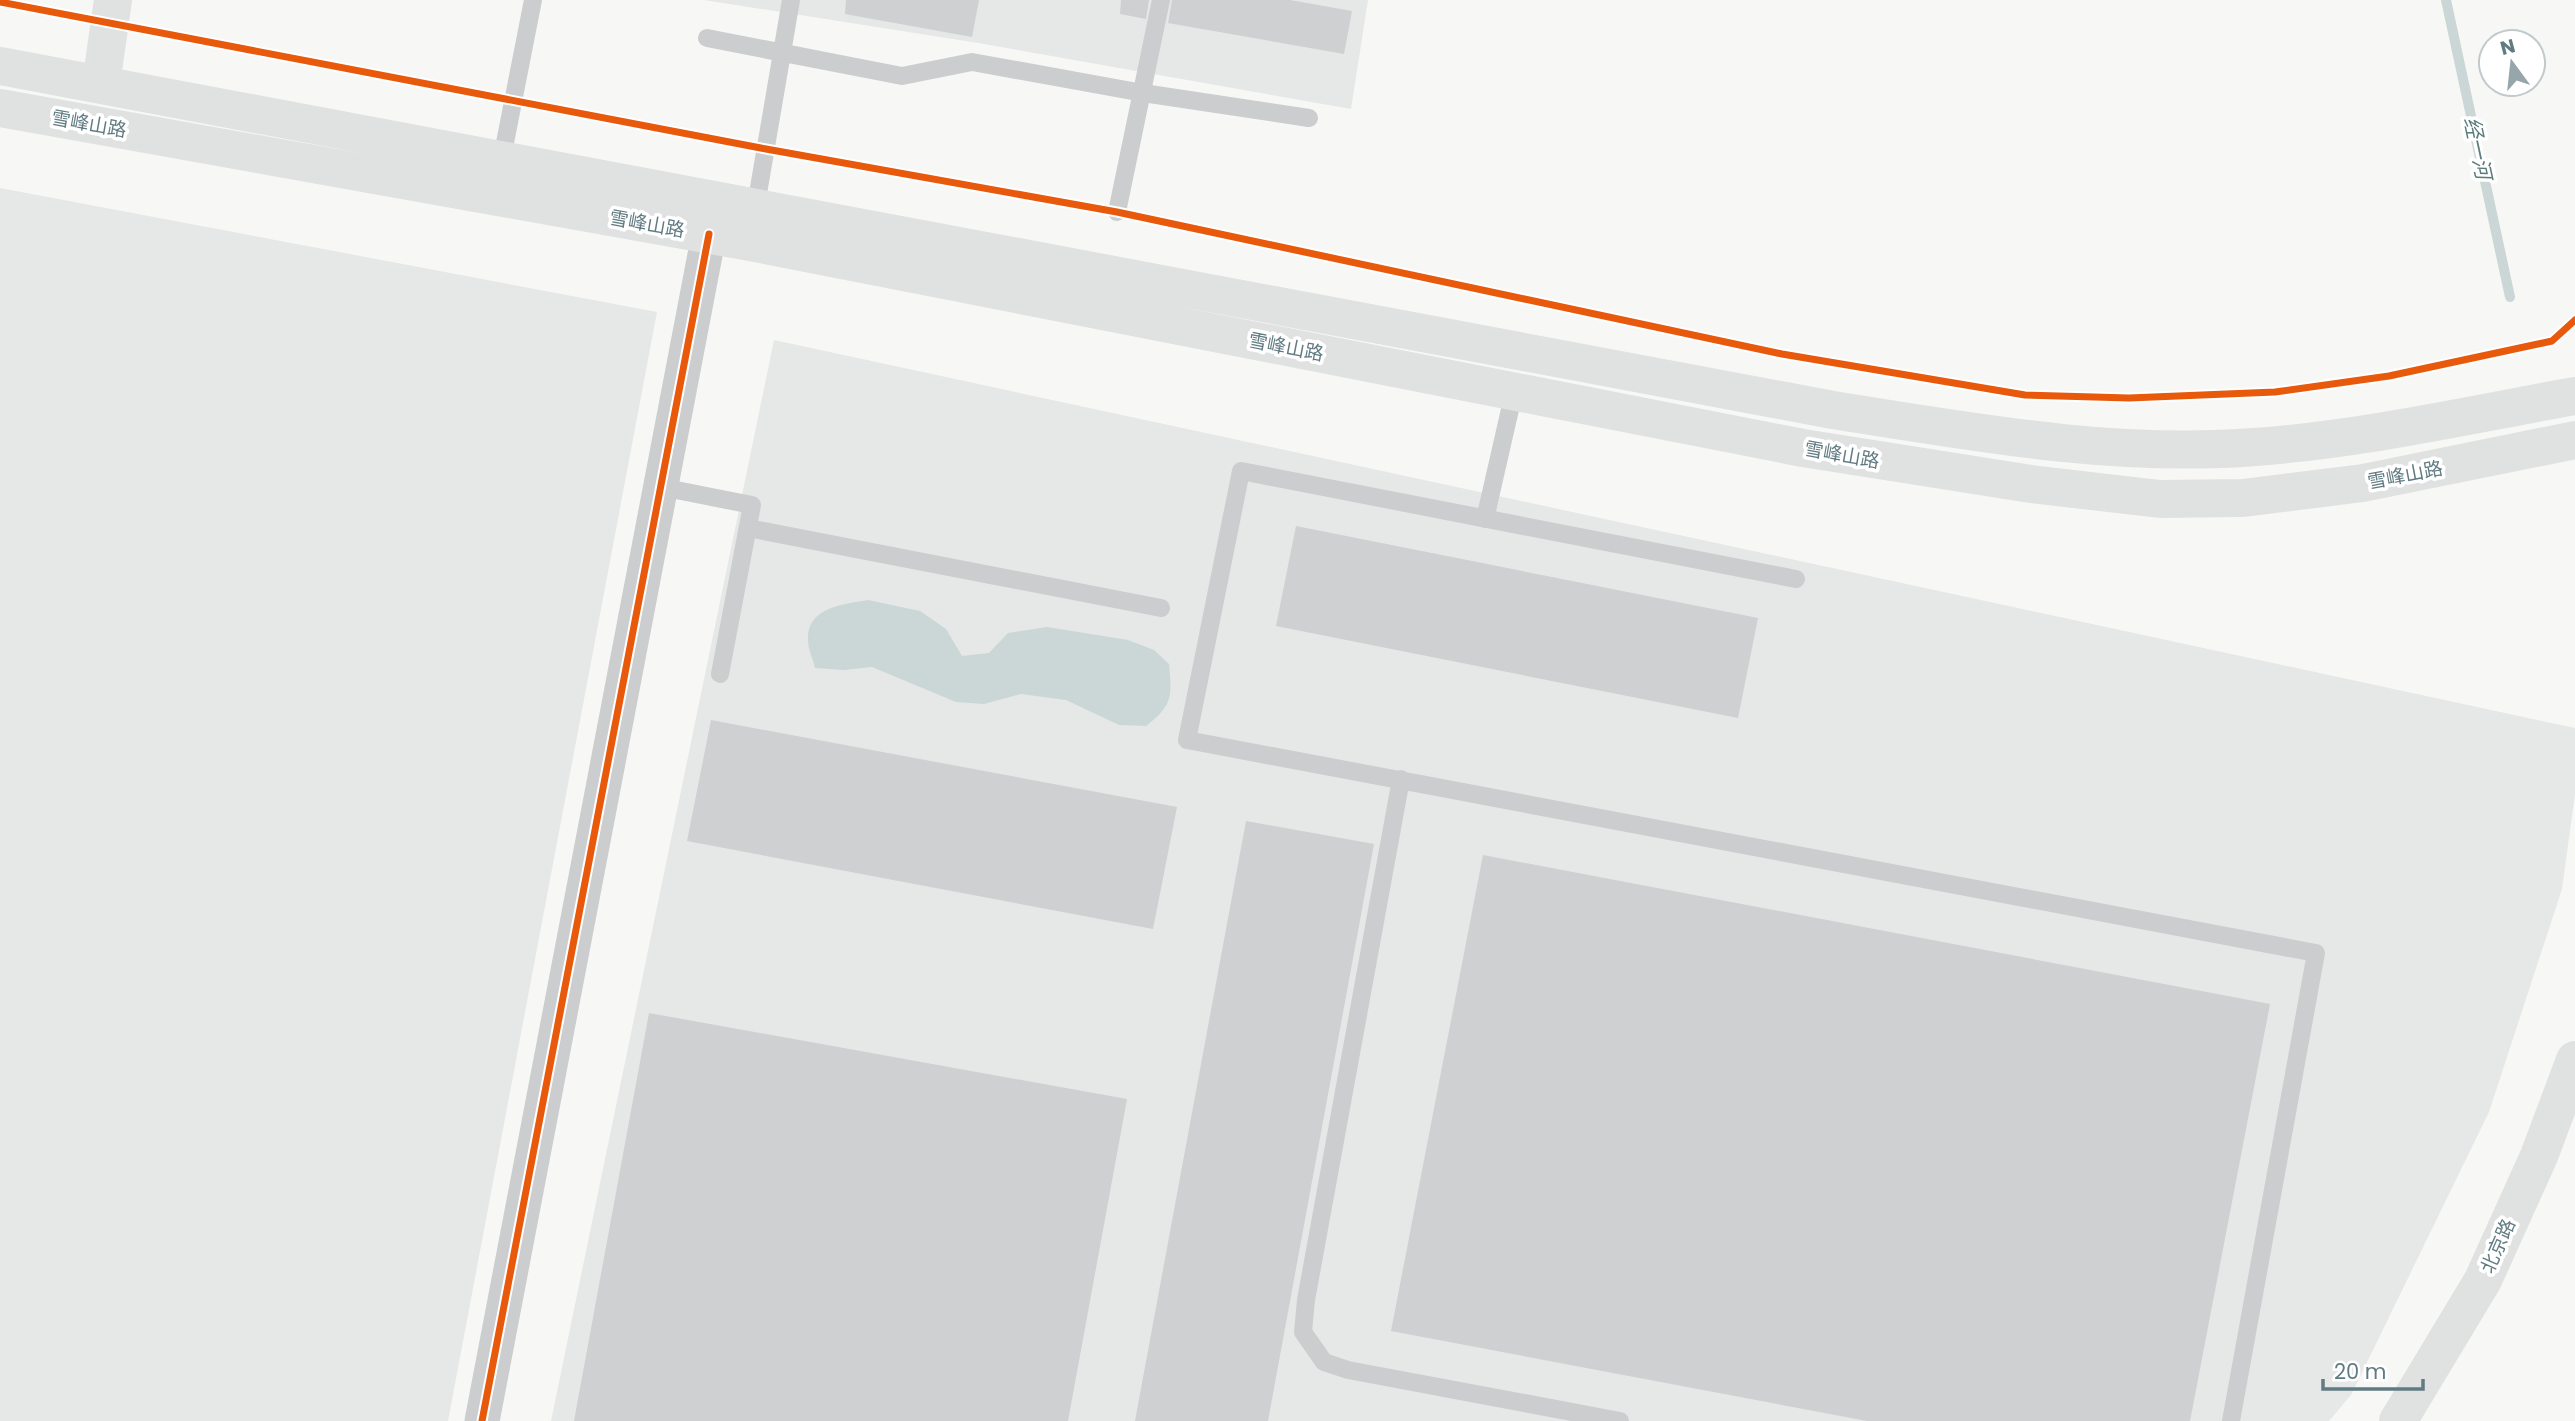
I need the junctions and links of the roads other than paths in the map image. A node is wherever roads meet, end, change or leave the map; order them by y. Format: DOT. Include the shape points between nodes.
graph roads {
  1 [pos="113,0"];
  2 [pos="533,0"];
  3 [pos="791,0"];
  4 [pos="1161,0"];
  5 [pos="707,38"];
  6 [pos="782,53"];
  7 [pos="0,66"];
  8 [pos="101,84"];
  9 [pos="1143,93"];
  10 [pos="0,108"];
  11 [pos="1309,118"];
  12 [pos="498,179"];
  13 [pos="1116,212"];
  14 [pos="753,225"];
  15 [pos="709,234"];
  16 [pos="1514,392"];
  17 [pos="2575,396"];
  18 [pos="2575,440"];
  19 [pos="661,487"];
  20 [pos="1485,519"];
  21 [pos="748,528"];
  22 [pos="1796,579"];
  23 [pos="1161,608"];
  24 [pos="720,674"];
  25 [pos="1401,779"];
  26 [pos="2575,1060"];
  27 [pos="482,1421"];
  28 [pos="1620,1421"];
  29 [pos="2231,1421"];
  30 [pos="2398,1421"];
  1 -- 8 [label="main road"];
  2 -- 12 [label="lane"];
  3 -- 6 [label="lane"];
  4 -- 9 [label="lane"];
  5 -- 6 [label="lane"];
  6 -- 9 [label="lane" via="902,76 972,62"];
  6 -- 14 [label="lane"];
  7 -- 8 [label="main road, 雪峰山路"];
  8 -- 12 [label="main road, 雪峰山路"];
  9 -- 11 [label="lane"];
  9 -- 13 [label="lane"];
  10 -- 12 [label="main road, 雪峰山路"];
  12 -- 14 [label="main road, 雪峰山路"];
  12 -- 15 [label="main road, 雪峰山路"];
  14 -- 15 [label="main road, 雪峰山路"];
  14 -- 16 [label="main road, 雪峰山路"];
  14 -- 17 [label="main road, 雪峰山路" via="2028,440 2161,449 2254,447 2364,434"];
  15 -- 19 [label="street"];
  16 -- 18 [label="main road, 雪峰山路" via="1803,449 2160,499 2243,498 2363,483"];
  16 -- 20 [label="lane"];
  19 -- 21 [label="lane" via="752,505"];
  19 -- 27 [label="street"];
  20 -- 22 [label="lane"];
  20 -- 25 [label="lane" via="1241,471 1187,740"];
  21 -- 23 [label="lane"];
  21 -- 24 [label="lane"];
  25 -- 28 [label="lane" via="1303,1332 1324,1362 1348,1370"];
  25 -- 29 [label="lane" via="2316,953"];
  26 -- 30 [label="main road, 北京路" via="2539,1156 2483,1280"];
}
